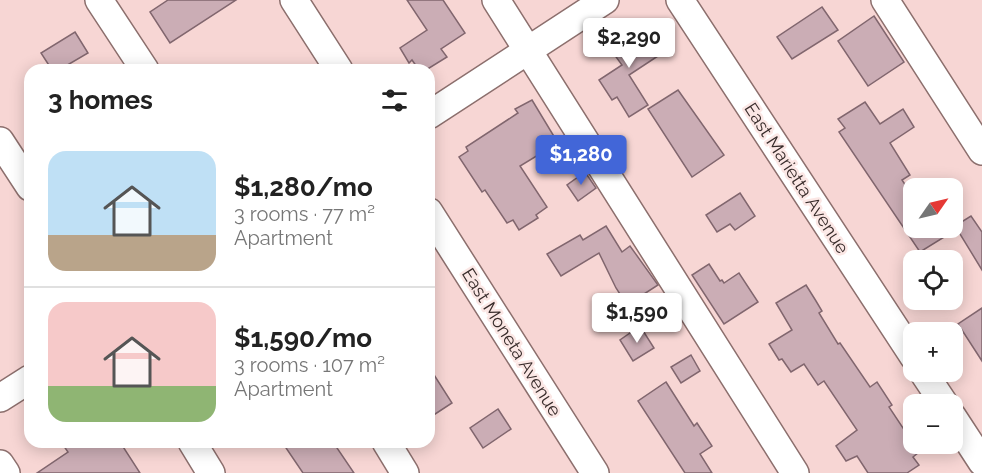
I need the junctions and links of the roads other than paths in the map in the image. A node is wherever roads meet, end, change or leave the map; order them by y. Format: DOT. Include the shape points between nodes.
graph roads {
  1 [pos="99,0"];
  2 [pos="294,0"];
  3 [pos="496,0"];
  4 [pos="605,0"];
  5 [pos="680,0"];
  6 [pos="885,0"];
  7 [pos="528,51"];
  8 [pos="141,64"];
  9 [pos="335,64"];
  10 [pos="435,110"];
  11 [pos="0,141"];
  12 [pos="982,151"];
  13 [pos="24,178"];
  14 [pos="435,221"];
  15 [pos="903,340"];
  16 [pos="24,383"];
  17 [pos="0,398"];
  18 [pos="963,434"];
  19 [pos="196,448"];
  20 [pos="390,448"];
  21 [pos="982,462"];
  22 [pos="0,464"];
  23 [pos="6,473"];
  24 [pos="211,473"];
  25 [pos="405,473"];
  26 [pos="595,473"];
  27 [pos="795,473"];
  1 -- 8 [label="street"];
  2 -- 9 [label="street"];
  3 -- 7 [label="street"];
  4 -- 7 [label="street"];
  5 -- 15 [label="street, East Marietta Avenue"];
  6 -- 12 [label="street"];
  7 -- 10 [label="street"];
  7 -- 27 [label="street"];
  11 -- 13 [label="street"];
  14 -- 26 [label="street, East Moneta Avenue"];
  16 -- 17 [label="street"];
  18 -- 21 [label="street"];
  19 -- 24 [label="street"];
  20 -- 25 [label="street"];
  22 -- 23 [label="street"];
}
